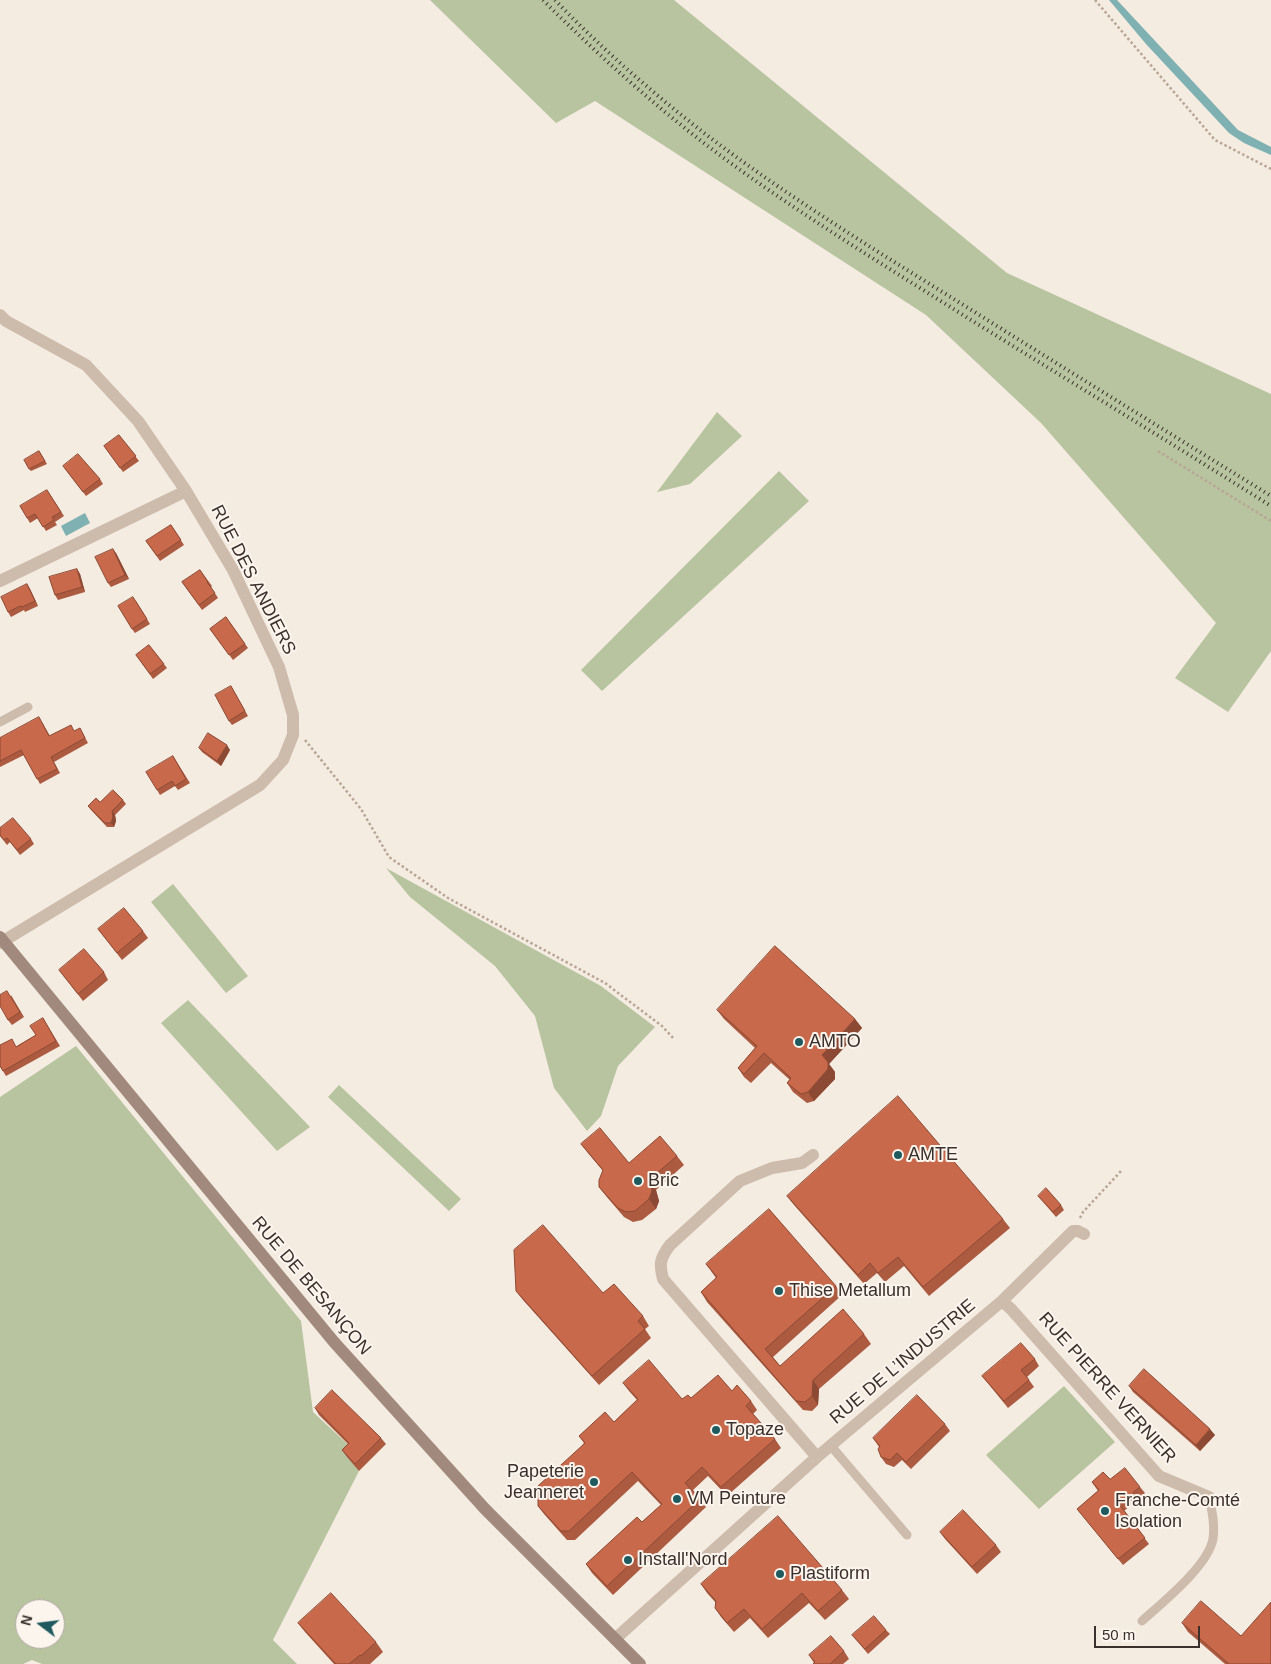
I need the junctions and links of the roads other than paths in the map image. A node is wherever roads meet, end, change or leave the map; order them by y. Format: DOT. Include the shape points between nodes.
graph roads {
  1 [pos="0,315"];
  2 [pos="186,491"];
  3 [pos="0,581"];
  4 [pos="28,707"];
  5 [pos="0,722"];
  6 [pos="1,940"];
  7 [pos="813,1155"];
  8 [pos="1078,1232"];
  9 [pos="1006,1305"];
  10 [pos="831,1446"];
  11 [pos="817,1458"];
  12 [pos="1209,1497"];
  13 [pos="907,1535"];
  14 [pos="1142,1621"];
  15 [pos="616,1639"];
  16 [pos="640,1664"];
  1 -- 2 [label="street, RUE DES ANDIERS" via="86,365 138,421"];
  2 -- 3 [label="street"];
  2 -- 6 [label="street, RUE DES ANDIERS" via="232,570 279,667 293,715 293,735 283,760 260,785"];
  4 -- 5 [label="lane"];
  6 -- 15 [label="street, RUE DE BESANÇON" via="334,1342 485,1509"];
  7 -- 11 [label="street" via="802,1164 772,1168 740,1181 670,1245 662,1255 660,1268 663,1279"];
  8 -- 9 [label="street, RUE DE L’INDUSTRIE"];
  9 -- 10 [label="street, RUE DE L’INDUSTRIE"];
  9 -- 12 [label="street, RUE PIERRE VERNIER" via="1159,1476"];
  10 -- 11 [label="street, RUE DE L’INDUSTRIE"];
  10 -- 13 [label="lane"];
  11 -- 15 [label="street, RUE DE L’INDUSTRIE"];
  12 -- 14 [label="lane" via="1214,1519 1213,1540 1205,1558"];
  15 -- 16 [label="street, RUE DE BESANÇON"];
}
